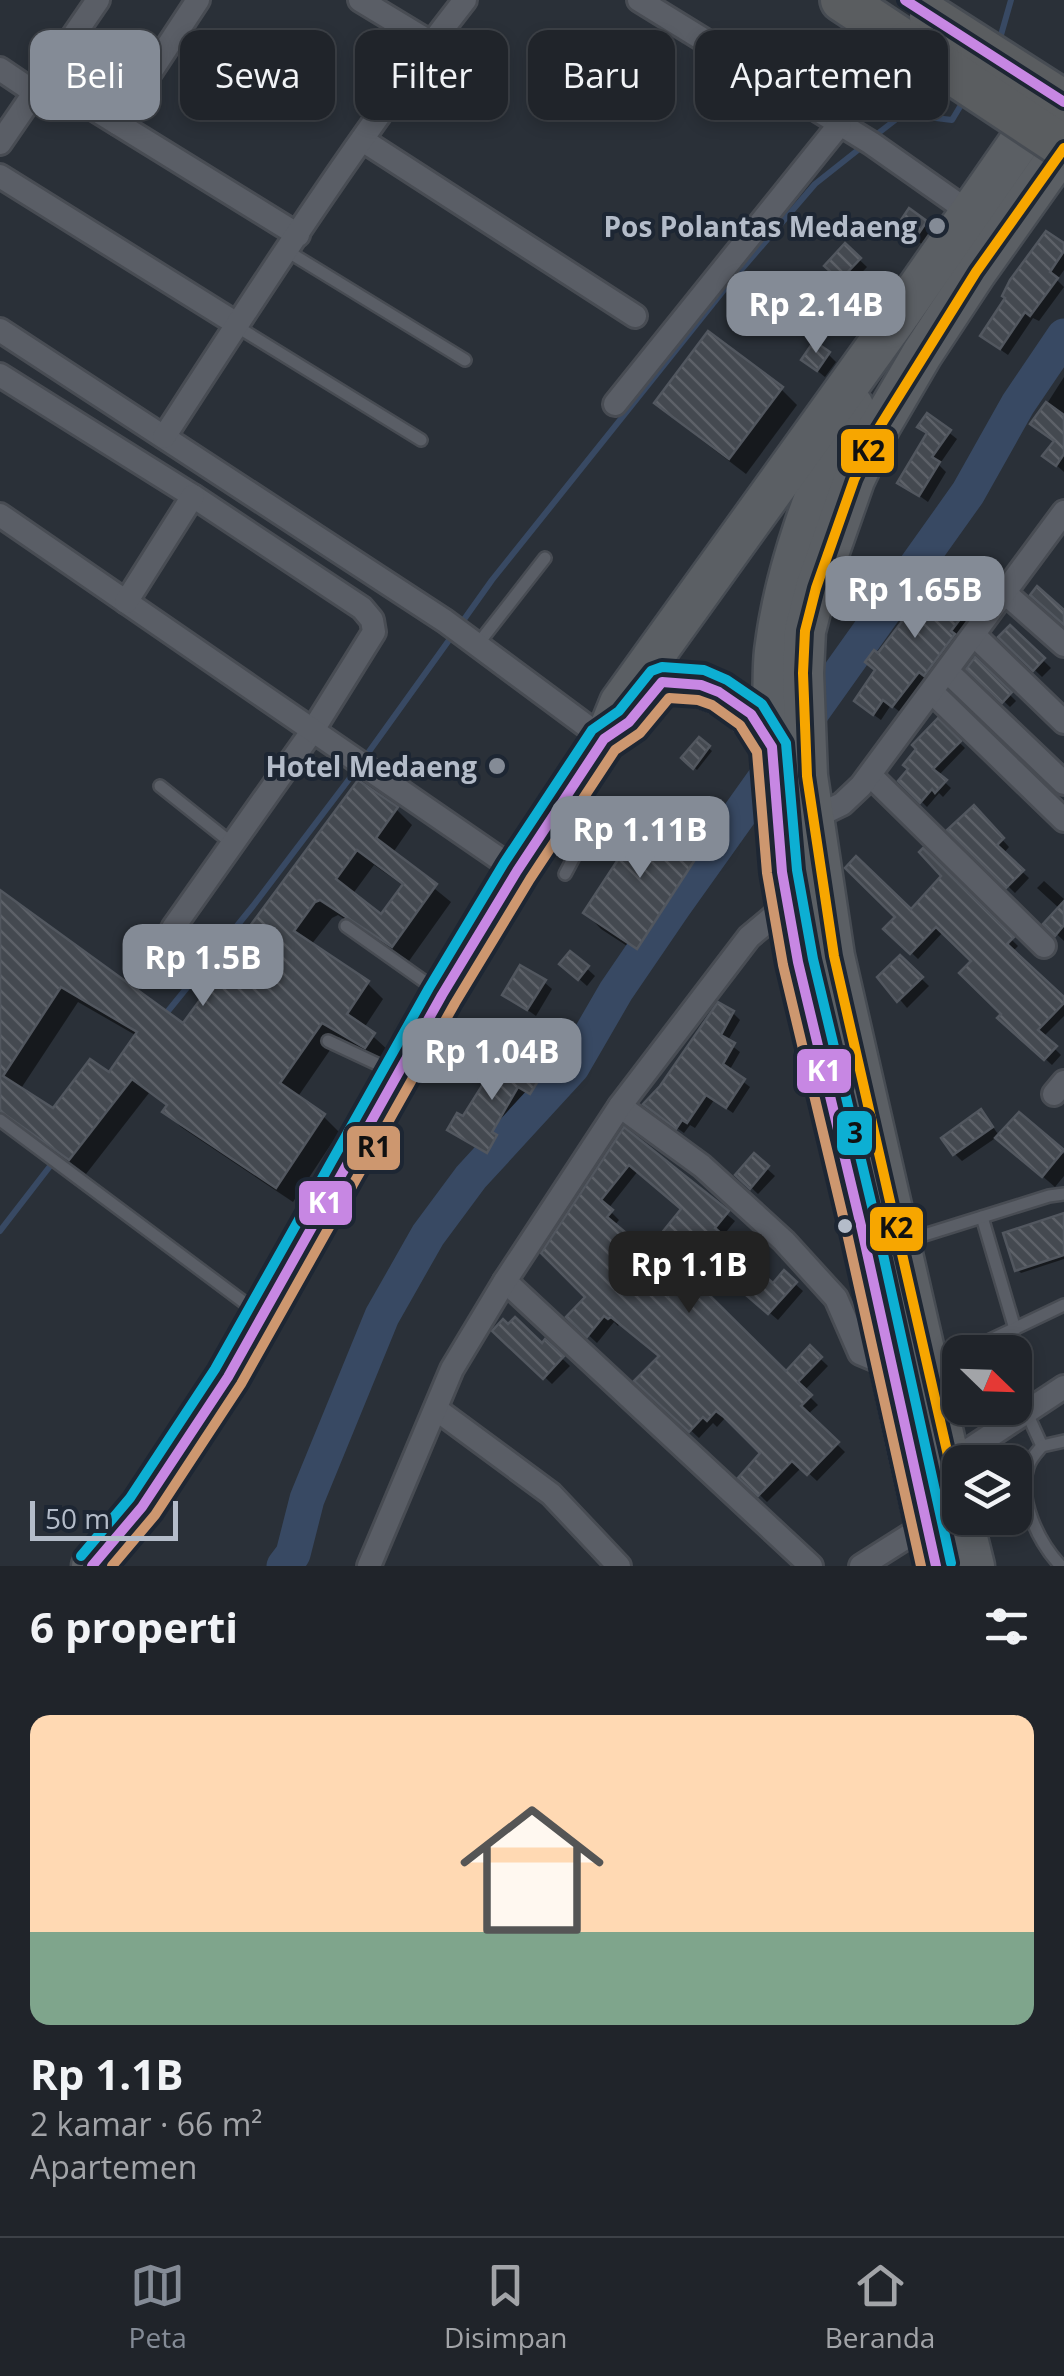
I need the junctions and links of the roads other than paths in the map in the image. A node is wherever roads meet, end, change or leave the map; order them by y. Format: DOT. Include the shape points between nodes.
graph roads {
  1 [pos="198,0"];
  2 [pos="360,0"];
  3 [pos="465,0"];
  4 [pos="639,0"];
  5 [pos="842,0"];
  6 [pos="92,2"];
  7 [pos="914,20"];
  8 [pos="74,30"];
  9 [pos="410,30"];
  10 [pos="441,30"];
  11 [pos="0,69"];
  12 [pos="1064,78"];
  13 [pos="30,81"];
  14 [pos="30,98"];
  15 [pos="1064,102"];
  16 [pos="112,120"];
  17 [pos="378,120"];
  18 [pos="118,123"];
  19 [pos="854,133"];
  20 [pos="364,140"];
  21 [pos="0,143"];
  22 [pos="1064,148"];
  23 [pos="0,176"];
  24 [pos="969,212"];
  25 [pos="292,243"];
  26 [pos="976,272"];
  27 [pos="635,316"];
  28 [pos="894,322"];
  29 [pos="237,325"];
  30 [pos="0,330"];
  31 [pos="466,360"];
  32 [pos="0,376"];
  33 [pos="615,404"];
  34 [pos="164,437"];
  35 [pos="421,440"];
  36 [pos="838,442"];
  37 [pos="193,496"];
  38 [pos="0,515"];
  39 [pos="1062,519"];
  40 [pos="812,557"];
  41 [pos="545,558"];
  42 [pos="1005,593"];
  43 [pos="126,602"];
  44 [pos="974,636"];
  45 [pos="473,641"];
  46 [pos="1064,645"];
  47 [pos="948,672"];
  48 [pos="662,682"];
  49 [pos="932,692"];
  50 [pos="1064,722"];
  51 [pos="313,730"];
  52 [pos="606,737"];
  53 [pos="784,760"];
  54 [pos="870,775"];
  55 [pos="1064,783"];
  56 [pos="160,786"];
  57 [pos="562,804"];
  58 [pos="812,820"];
  59 [pos="1064,820"];
  60 [pos="234,845"];
  61 [pos="517,871"];
  62 [pos="565,874"];
  63 [pos="784,889"];
  64 [pos="346,926"];
  65 [pos="173,928"];
  66 [pos="1044,946"];
  67 [pos="442,995"];
  68 [pos="328,1041"];
  69 [pos="399,1074"];
  70 [pos="620,1106"];
  71 [pos="2,1126"];
  72 [pos="1064,1194"];
  73 [pos="982,1218"];
  74 [pos="897,1243"];
  75 [pos="505,1281"];
  76 [pos="1064,1305"];
  77 [pos="263,1316"];
  78 [pos="1015,1329"];
  79 [pos="1002,1335"];
  80 [pos="920,1366"];
  81 [pos="1064,1387"];
  82 [pos="1032,1407"];
  83 [pos="436,1409"];
  84 [pos="1032,1424"];
  85 [pos="1005,1425"];
  86 [pos="1064,1441"];
  87 [pos="944,1445"];
  88 [pos="976,1445"];
  89 [pos="1042,1446"];
  90 [pos="942,1481"];
  91 [pos="942,1521"];
  92 [pos="944,1535"];
  93 [pos="958,1535"];
  94 [pos="92,1566"];
  95 [pos="369,1566"];
  96 [pos="619,1566"];
  97 [pos="811,1566"];
  98 [pos="861,1566"];
  99 [pos="936,1566"];
  100 [pos="974,1566"];
  101 [pos="1061,1566"];
  1 -- 18 [label="street"];
  2 -- 9 [label="street"];
  3 -- 10 [label="street"];
  4 -- 19 [label="street"];
  5 -- 7 [label="highway"];
  6 -- 8 [label="street"];
  7 -- 15 [label="highway, bridge"];
  7 -- 22 [label="highway, bridge"];
  11 -- 13 [label="street"];
  12 -- 24 [label="highway"];
  14 -- 21 [label="street"];
  16 -- 18 [label="street"];
  17 -- 20 [label="street"];
  18 -- 25 [label="street"];
  19 -- 24 [label="street"];
  19 -- 33 [label="street"];
  20 -- 25 [label="street"];
  20 -- 27 [label="street"];
  22 -- 26 [label="highway"];
  23 -- 29 [label="street"];
  24 -- 28 [label="highway"];
  25 -- 29 [label="street"];
  25 -- 31 [label="lane"];
  26 -- 36 [label="highway" via="948,295"];
  26 -- 40 [label="highway" via="877,430"];
  28 -- 36 [label="highway"];
  28 -- 52 [label="highway" via="620,704"];
  29 -- 34 [label="street"];
  29 -- 35 [label="lane"];
  30 -- 34 [label="street"];
  32 -- 37 [label="street"];
  34 -- 45 [label="street"];
  36 -- 40 [label="highway"];
  36 -- 48 [label="highway"];
  37 -- 43 [label="street"];
  37 -- 51 [label="street" via="372,620 374,632"];
  38 -- 43 [label="street"];
  39 -- 42 [label="street"];
  40 -- 53 [label="highway" via="803,673"];
  40 -- 53 [label="highway" via="774,654"];
  41 -- 45 [label="lane"];
  42 -- 44 [label="street"];
  42 -- 46 [label="street"];
  43 -- 51 [label="street"];
  44 -- 47 [label="street"];
  44 -- 50 [label="street"];
  45 -- 52 [label="street"];
  47 -- 49 [label="street"];
  47 -- 55 [label="street"];
  48 -- 52 [label="highway" via="630,722"];
  48 -- 53 [label="highway" via="701,685 736,702"];
  49 -- 54 [label="street"];
  49 -- 59 [label="street"];
  51 -- 60 [label="street"];
  51 -- 61 [label="street"];
  52 -- 57 [label="highway"];
  53 -- 58 [label="highway"];
  53 -- 63 [label="highway"];
  54 -- 58 [label="street" via="842,804"];
  54 -- 66 [label="street"];
  56 -- 60 [label="lane"];
  57 -- 61 [label="highway"];
  57 -- 62 [label="lane" via="585,830"];
  58 -- 74 [label="highway" via="834,956"];
  60 -- 65 [label="street"];
  61 -- 67 [label="highway"];
  63 -- 70 [label="street"];
  63 -- 80 [label="highway"];
  64 -- 67 [label="lane"];
  67 -- 69 [label="highway"];
  68 -- 69 [label="lane"];
  69 -- 77 [label="highway"];
  70 -- 75 [label="street"];
  70 -- 80 [label="street" via="702,1166 784,1241 836,1298 860,1353"];
  71 -- 77 [label="lane"];
  72 -- 73 [label="lane"];
  73 -- 74 [label="lane"];
  73 -- 78 [label="lane"];
  74 -- 80 [label="highway"];
  75 -- 83 [label="street"];
  75 -- 97 [label="street"];
  76 -- 78 [label="lane"];
  77 -- 94 [label="highway" via="142,1507"];
  78 -- 79 [label="lane"];
  80 -- 87 [label="highway"];
  80 -- 90 [label="highway"];
  81 -- 82 [label="street"];
  83 -- 95 [label="street"];
  83 -- 96 [label="street" via="550,1494"];
  84 -- 89 [label="lane"];
  85 -- 88 [label="street"];
  86 -- 89 [label="lane"];
  89 -- 101 [label="lane" via="1028,1464 1027,1493 1035,1532"];
  91 -- 98 [label="street"];
  92 -- 99 [label="highway"];
  93 -- 100 [label="highway"];
}
